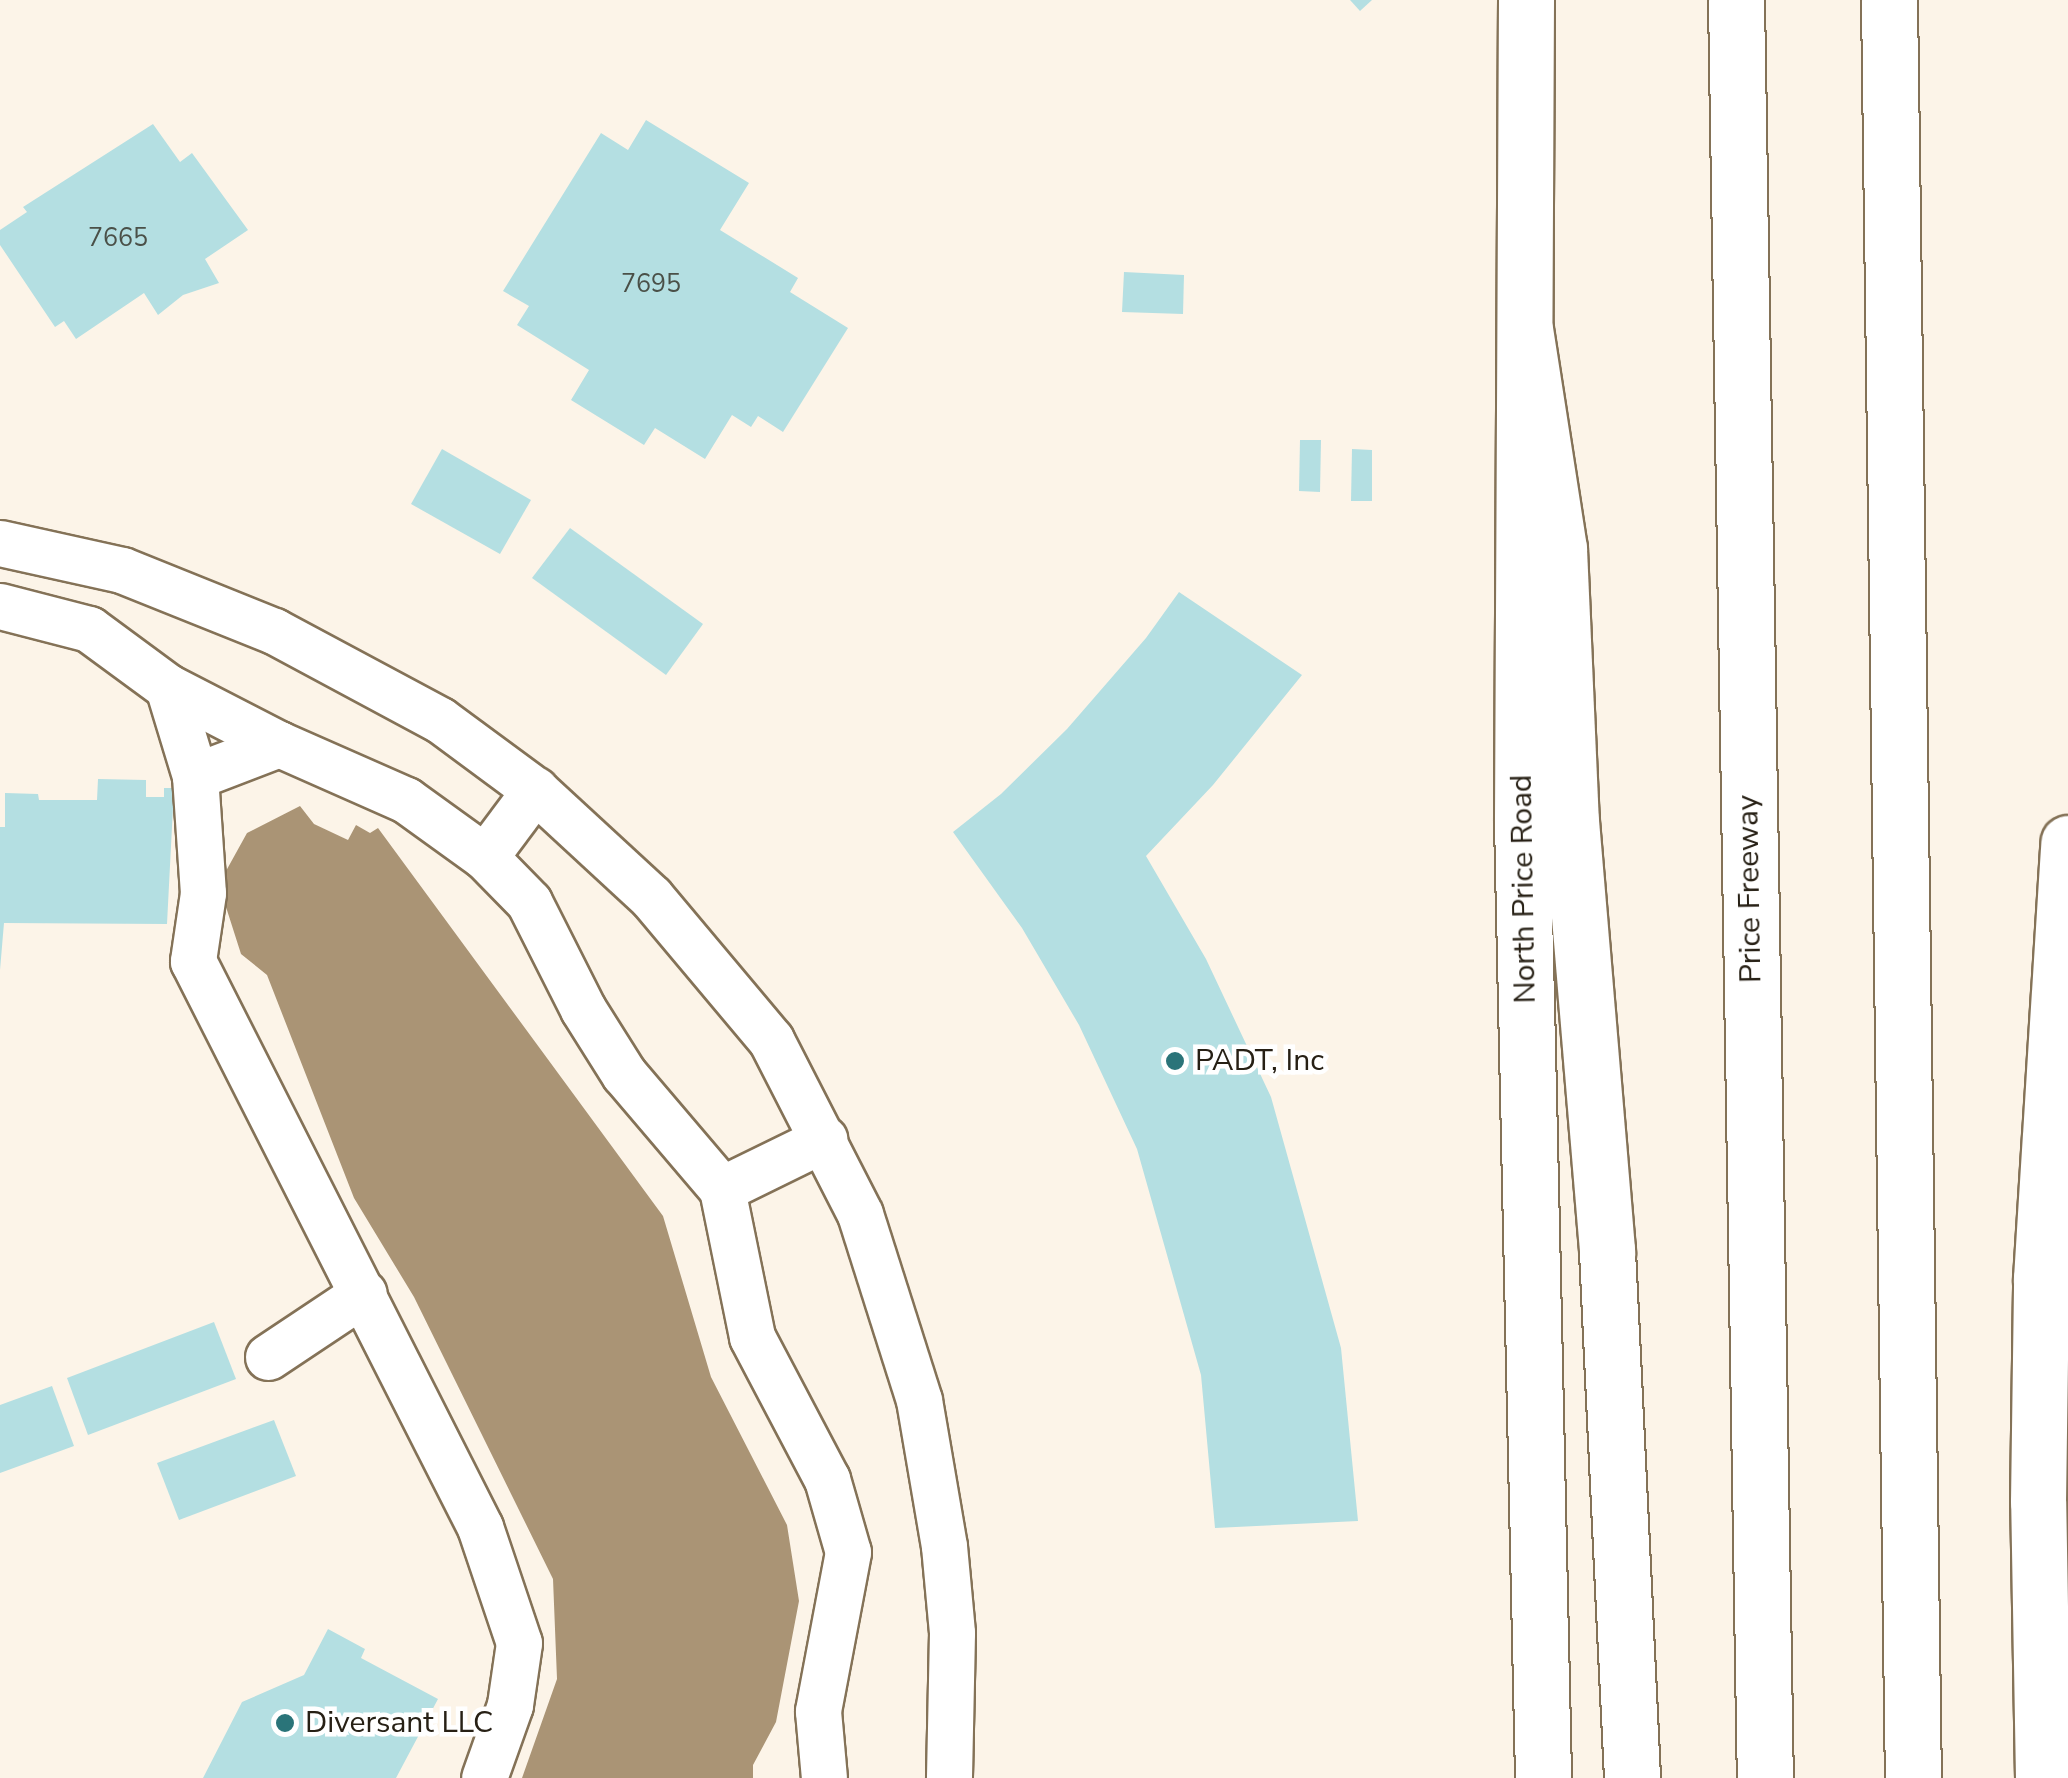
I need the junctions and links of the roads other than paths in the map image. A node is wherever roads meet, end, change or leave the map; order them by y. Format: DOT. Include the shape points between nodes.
graph roads {
  1 [pos="1526,0"];
  2 [pos="1736,0"];
  3 [pos="1889,0"];
  4 [pos="1526,329"];
  5 [pos="0,543"];
  6 [pos="0,606"];
  7 [pos="168,687"];
  8 [pos="278,744"];
  9 [pos="195,776"];
  10 [pos="535,790"];
  11 [pos="2068,842"];
  12 [pos="485,857"];
  13 [pos="824,1140"];
  14 [pos="722,1188"];
  15 [pos="364,1293"];
  16 [pos="268,1357"];
  17 [pos="484,1778"];
  18 [pos="824,1778"];
  19 [pos="949,1778"];
  20 [pos="1543,1778"];
  21 [pos="1632,1778"];
  22 [pos="1765,1778"];
  23 [pos="1913,1778"];
  24 [pos="2043,1778"];
  1 -- 4 [label="main road, North Price Road"];
  2 -- 22 [label="main road, Price Freeway"];
  3 -- 23 [label="main road"];
  4 -- 20 [label="main road, North Price Road" via="1522,822"];
  4 -- 21 [label="main road" via="1559,549 1570,821 1607,1251"];
  5 -- 10 [label="street" via="122,570 274,632 440,720"];
  6 -- 7 [label="street" via="89,630"];
  7 -- 8 [label="street"];
  7 -- 9 [label="street"];
  8 -- 9 [label="street"];
  8 -- 12 [label="street" via="406,800"];
  9 -- 15 [label="street" via="203,893 193,961"];
  10 -- 12 [label="street"];
  10 -- 13 [label="street" via="650,897 723,978 771,1040"];
  11 -- 24 [label="main road" via="2042,1278"];
  12 -- 14 [label="street" via="529,902 624,1074"];
  13 -- 14 [label="street"];
  13 -- 19 [label="street" via="860,1214 919,1400 952,1634"];
  14 -- 18 [label="street" via="752,1337 826,1479 848,1552 818,1711"];
  15 -- 16 [label="street"];
  15 -- 17 [label="street" via="480,1527 518,1643 510,1705"];
}
